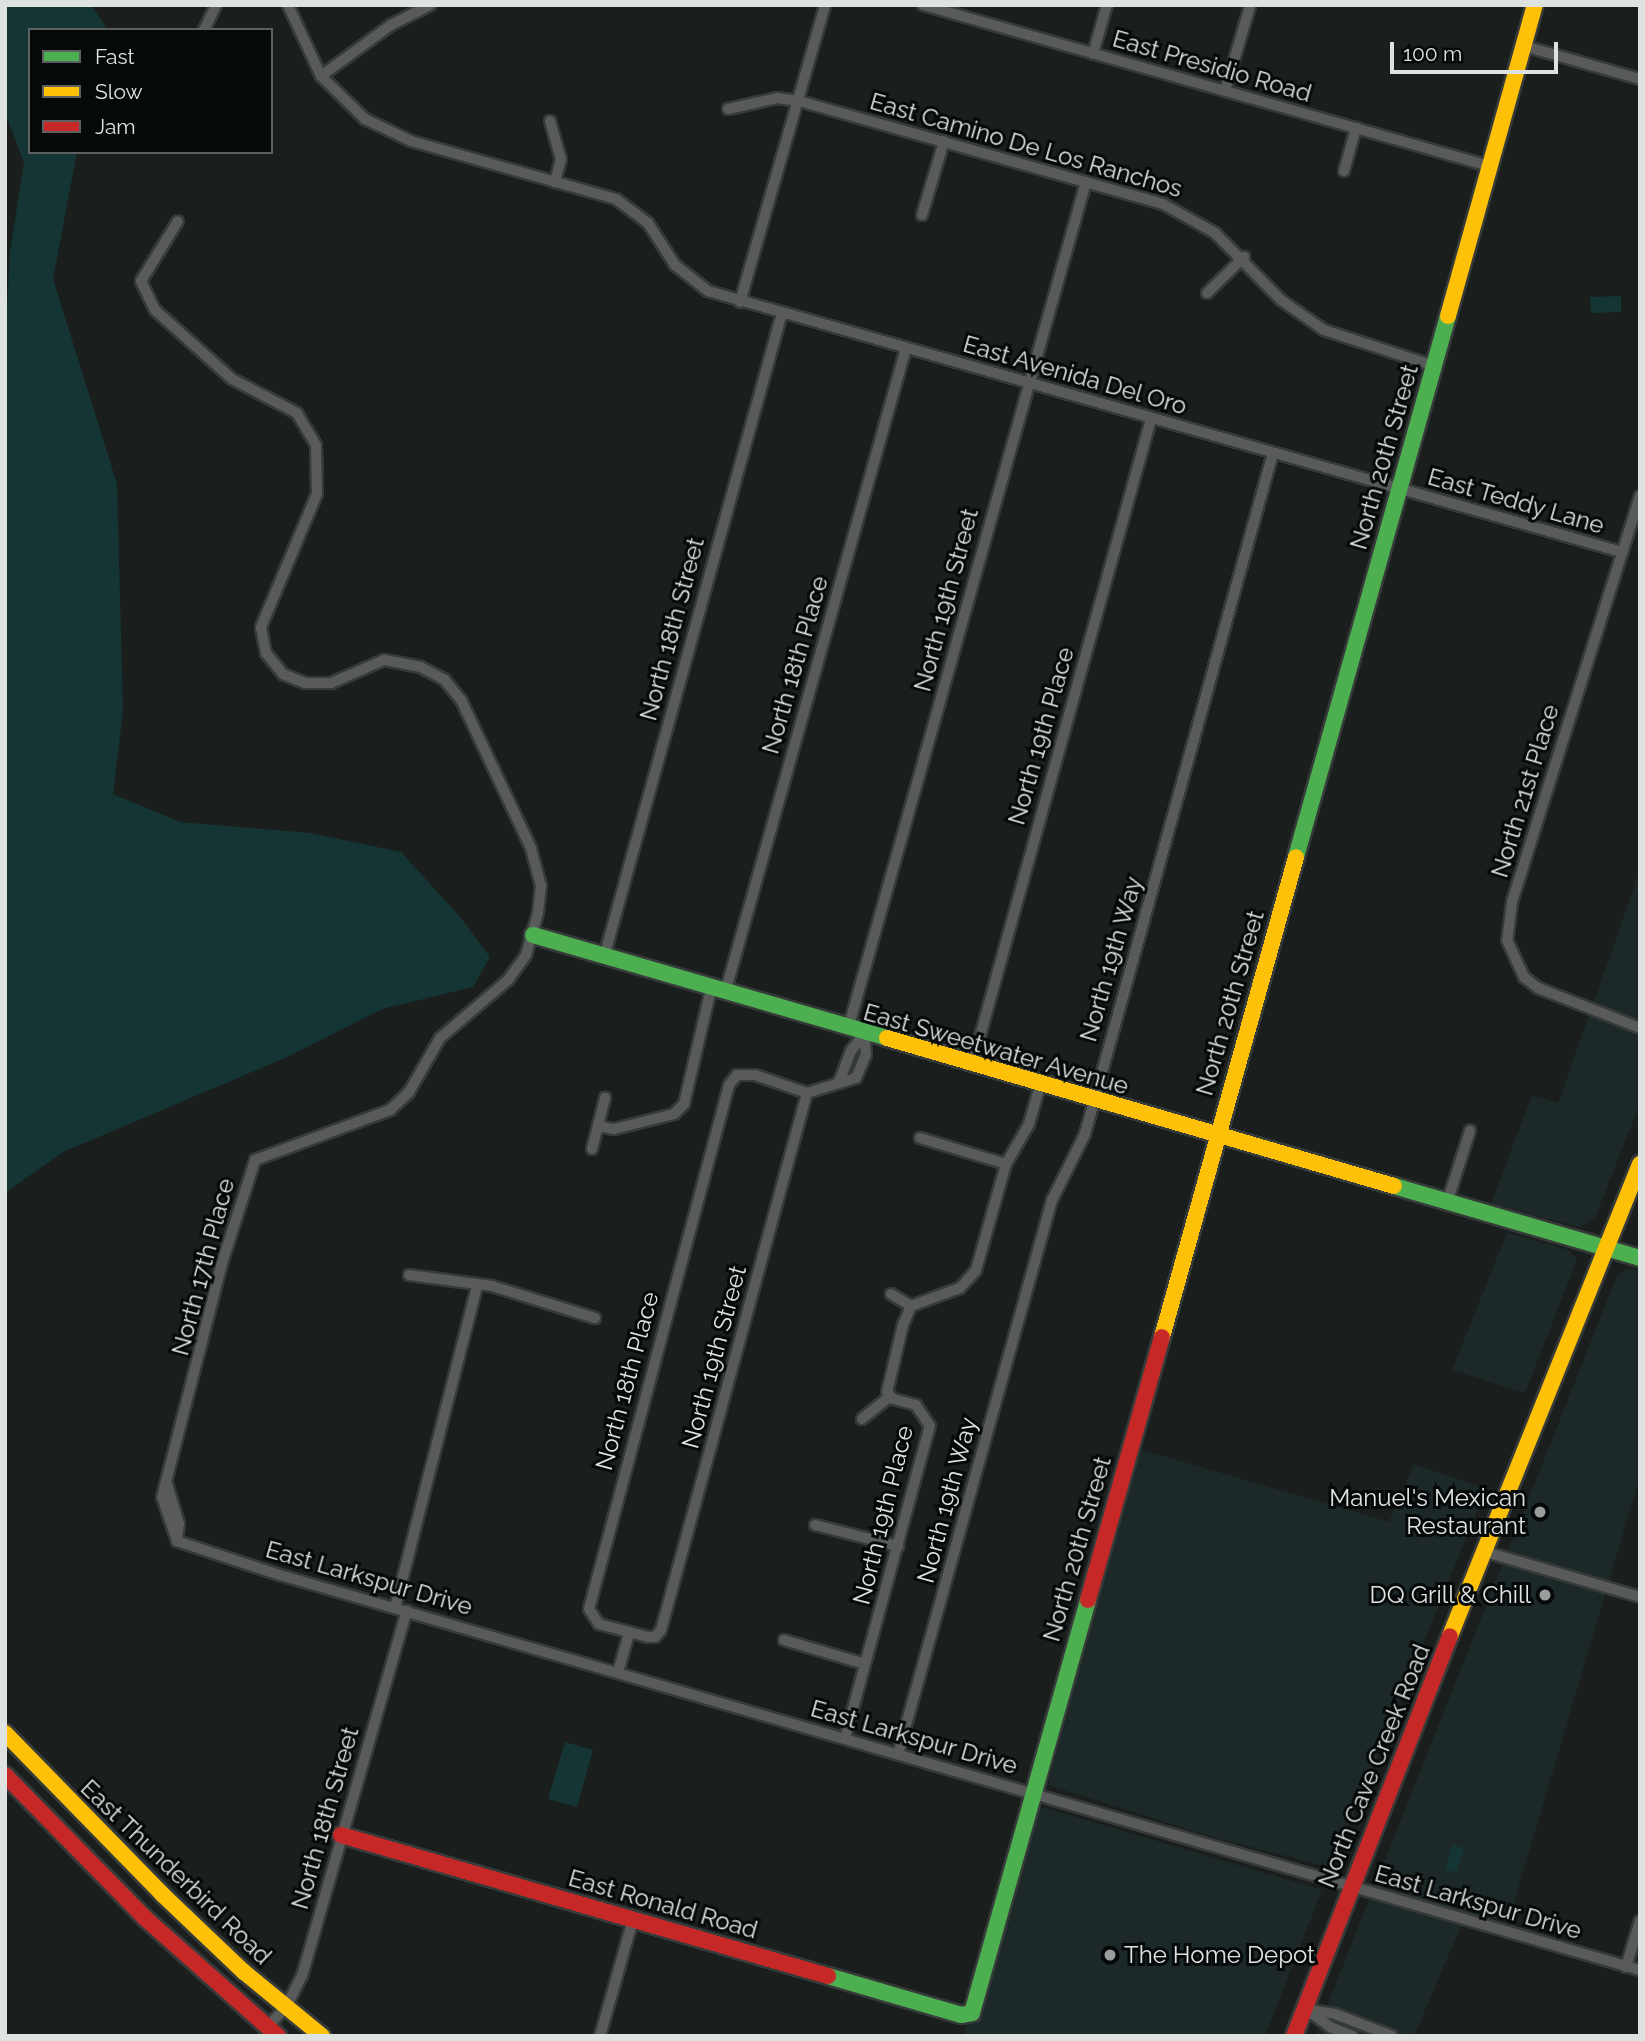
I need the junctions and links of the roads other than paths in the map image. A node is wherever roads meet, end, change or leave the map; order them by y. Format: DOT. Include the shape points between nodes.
graph roads {
  1 [pos="216,5"];
  2 [pos="288,5"];
  3 [pos="430,5"];
  4 [pos="825,5"];
  5 [pos="923,5"];
  6 [pos="1107,5"];
  7 [pos="1535,5"];
  8 [pos="1250,6"];
  9 [pos="964,11"];
  10 [pos="205,28"];
  11 [pos="1524,46"];
  12 [pos="1093,54"];
  13 [pos="321,76"];
  14 [pos="1640,79"];
  15 [pos="1225,91"];
  16 [pos="799,101"];
  17 [pos="728,109"];
  18 [pos="550,121"];
  19 [pos="1356,128"];
  20 [pos="944,141"];
  21 [pos="1489,166"];
  22 [pos="1344,171"];
  23 [pos="1086,181"];
  24 [pos="555,182"];
  25 [pos="922,215"];
  26 [pos="177,221"];
  27 [pos="1244,257"];
  28 [pos="1207,293"];
  29 [pos="740,302"];
  30 [pos="782,313"];
  31 [pos="906,348"];
  32 [pos="1434,366"];
  33 [pos="1029,383"];
  34 [pos="1151,419"];
  35 [pos="1273,453"];
  36 [pos="1398,489"];
  37 [pos="1640,496"];
  38 [pos="1622,552"];
  39 [pos="533,935"];
  40 [pos="604,957"];
  41 [pos="718,991"];
  42 [pos="1640,1028"];
  43 [pos="848,1029"];
  44 [pos="864,1034"];
  45 [pos="972,1065"];
  46 [pos="1040,1086"];
  47 [pos="807,1093"];
  48 [pos="605,1098"];
  49 [pos="1094,1101"];
  50 [pos="598,1125"];
  51 [pos="1470,1131"];
  52 [pos="1215,1137"];
  53 [pos="920,1138"];
  54 [pos="592,1149"];
  55 [pos="1006,1164"];
  56 [pos="1640,1164"];
  57 [pos="1447,1203"];
  58 [pos="1607,1248"];
  59 [pos="1640,1258"];
  60 [pos="409,1275"];
  61 [pos="477,1286"];
  62 [pos="891,1294"];
  63 [pos="911,1306"];
  64 [pos="595,1318"];
  65 [pos="889,1397"];
  66 [pos="862,1419"];
  67 [pos="815,1525"];
  68 [pos="177,1541"];
  69 [pos="898,1546"];
  70 [pos="1486,1552"];
  71 [pos="1640,1597"];
  72 [pos="395,1608"];
  73 [pos="407,1611"];
  74 [pos="629,1634"];
  75 [pos="784,1640"];
  76 [pos="865,1664"];
  77 [pos="618,1672"];
  78 [pos="5,1733"];
  79 [pos="845,1738"];
  80 [pos="898,1755"];
  81 [pos="5,1775"];
  82 [pos="1033,1794"];
  83 [pos="341,1835"];
  84 [pos="1349,1886"];
  85 [pos="633,1919"];
  86 [pos="1640,1921"];
  87 [pos="1626,1966"];
  88 [pos="1640,1970"];
  89 [pos="286,2007"];
  90 [pos="1304,2009"];
  91 [pos="972,2013"];
  92 [pos="273,2031"];
  93 [pos="321,2036"];
  94 [pos="600,2036"];
  95 [pos="1294,2036"];
  96 [pos="1352,2036"];
  97 [pos="1392,2036"];
  1 -- 10 [label="street"];
  2 -- 13 [label="street, East Avenida Del Oro"];
  3 -- 13 [label="street" via="391,26"];
  4 -- 16 [label="street"];
  5 -- 9 [label="street, East Presidio Road"];
  6 -- 12 [label="street"];
  7 -- 11 [label="street, North 20th Street"];
  8 -- 15 [label="street"];
  9 -- 12 [label="street, East Presidio Road"];
  11 -- 14 [label="street"];
  11 -- 21 [label="street, North 20th Street"];
  12 -- 15 [label="street, East Presidio Road"];
  13 -- 24 [label="street, East Avenida Del Oro" via="346,103 384,130"];
  15 -- 19 [label="street, East Presidio Road"];
  16 -- 17 [label="street, East Camino De Los Ranchos" via="778,98"];
  16 -- 20 [label="street, East Camino De Los Ranchos"];
  16 -- 29 [label="street"];
  18 -- 24 [label="street" via="561,159"];
  19 -- 21 [label="street, East Presidio Road"];
  19 -- 22 [label="street"];
  20 -- 23 [label="street, East Camino De Los Ranchos"];
  20 -- 25 [label="street"];
  21 -- 32 [label="street, North 20th Street"];
  23 -- 27 [label="street, East Camino De Los Ranchos" via="1193,217"];
  23 -- 33 [label="street, North 19th Street"];
  24 -- 29 [label="street, East Avenida Del Oro" via="616,199 633,210 648,223 687,279"];
  26 -- 39 [label="street, North 17th Place" via="141,281 155,310 232,379 297,413 316,445 317,494 261,627 266,653 283,674 305,683 331,683 384,660 421,667 445,680 461,700 531,848 541,886"];
  27 -- 28 [label="street"];
  27 -- 32 [label="street, East Camino De Los Ranchos" via="1281,300 1324,330"];
  29 -- 30 [label="street, East Avenida Del Oro"];
  30 -- 31 [label="street, East Avenida Del Oro"];
  30 -- 40 [label="street, North 18th Street"];
  31 -- 33 [label="street, East Avenida Del Oro"];
  31 -- 41 [label="street, North 18th Place"];
  32 -- 36 [label="street, North 20th Street"];
  33 -- 34 [label="street, East Avenida Del Oro"];
  33 -- 43 [label="street, North 19th Street"];
  34 -- 35 [label="street, East Avenida Del Oro"];
  34 -- 45 [label="street, North 19th Place"];
  35 -- 36 [label="street, East Avenida Del Oro"];
  35 -- 49 [label="street, North 19th Way"];
  36 -- 38 [label="street, East Teddy Lane"];
  36 -- 52 [label="street, North 20th Street"];
  37 -- 38 [label="street, North 21st Place"];
  38 -- 42 [label="street, North 21st Place" via="1512,902 1507,940 1524,977 1538,988"];
  39 -- 40 [label="street, East Sweetwater Avenue"];
  39 -- 68 [label="street, North 17th Place" via="508,980 440,1038 409,1092 390,1110 255,1160 222,1263 167,1484 179,1524"];
  40 -- 41 [label="street, East Sweetwater Avenue"];
  41 -- 43 [label="street, East Sweetwater Avenue"];
  41 -- 50 [label="street, North 18th Place" via="684,1104 674,1114 614,1129"];
  43 -- 44 [label="street, East Sweetwater Avenue"];
  44 -- 45 [label="street, East Sweetwater Avenue"];
  44 -- 47 [label="street" via="856,1078"];
  45 -- 46 [label="street, East Sweetwater Avenue"];
  46 -- 49 [label="street, East Sweetwater Avenue"];
  46 -- 55 [label="street" via="1029,1124"];
  47 -- 74 [label="street, North 19th Street" via="661,1630 655,1637"];
  47 -- 74 [label="street, North 18th Place" via="755,1075 732,1077 589,1609 599,1624"];
  48 -- 50 [label="street"];
  49 -- 52 [label="street, East Sweetwater Avenue"];
  49 -- 80 [label="street, North 19th Way" via="1075,1159 1052,1200"];
  50 -- 54 [label="street"];
  51 -- 57 [label="street"];
  52 -- 57 [label="street, East Sweetwater Avenue"];
  52 -- 82 [label="street, North 20th Street"];
  53 -- 55 [label="street"];
  55 -- 63 [label="street" via="976,1270 960,1288"];
  56 -- 58 [label="street, North Cave Creek Road"];
  57 -- 58 [label="street, East Sweetwater Avenue"];
  58 -- 59 [label="street, East Sweetwater Avenue"];
  58 -- 70 [label="street, North Cave Creek Road"];
  60 -- 61 [label="street"];
  61 -- 64 [label="street" via="492,1286"];
  61 -- 72 [label="street"];
  62 -- 63 [label="street"];
  63 -- 65 [label="street, North 19th Place"];
  65 -- 66 [label="street"];
  65 -- 69 [label="street, North 19th Place" via="916,1405 930,1426"];
  67 -- 69 [label="street"];
  68 -- 72 [label="street, East Larkspur Drive"];
  69 -- 76 [label="street, North 19th Place"];
  70 -- 71 [label="street"];
  70 -- 84 [label="street, North Cave Creek Road"];
  72 -- 73 [label="street, East Larkspur Drive"];
  73 -- 77 [label="street, East Larkspur Drive"];
  73 -- 83 [label="street, North 18th Street"];
  74 -- 77 [label="street"];
  75 -- 76 [label="street"];
  76 -- 79 [label="street, North 19th Place"];
  77 -- 79 [label="street, East Larkspur Drive"];
  78 -- 89 [label="street, East Thunderbird Road" via="125,1859"];
  79 -- 80 [label="street, East Larkspur Drive"];
  80 -- 82 [label="street, East Larkspur Drive"];
  81 -- 92 [label="street, East Thunderbird Road" via="145,1918"];
  82 -- 84 [label="street, East Larkspur Drive"];
  82 -- 91 [label="street, North 20th Street"];
  83 -- 85 [label="street, East Ronald Road"];
  83 -- 89 [label="street, North 18th Street" via="302,1976"];
  84 -- 87 [label="street, East Larkspur Drive"];
  84 -- 90 [label="street, North Cave Creek Road"];
  85 -- 91 [label="street, East Ronald Road" via="961,2015"];
  85 -- 94 [label="street"];
  86 -- 87 [label="street"];
  87 -- 88 [label="street, East Larkspur Drive"];
  89 -- 92 [label="street, North 18th Street"];
  89 -- 93 [label="street, East Thunderbird Road"];
  90 -- 95 [label="street, North Cave Creek Road"];
  90 -- 96 [label="street"];
  90 -- 97 [label="street" via="1335,2014"];
}
